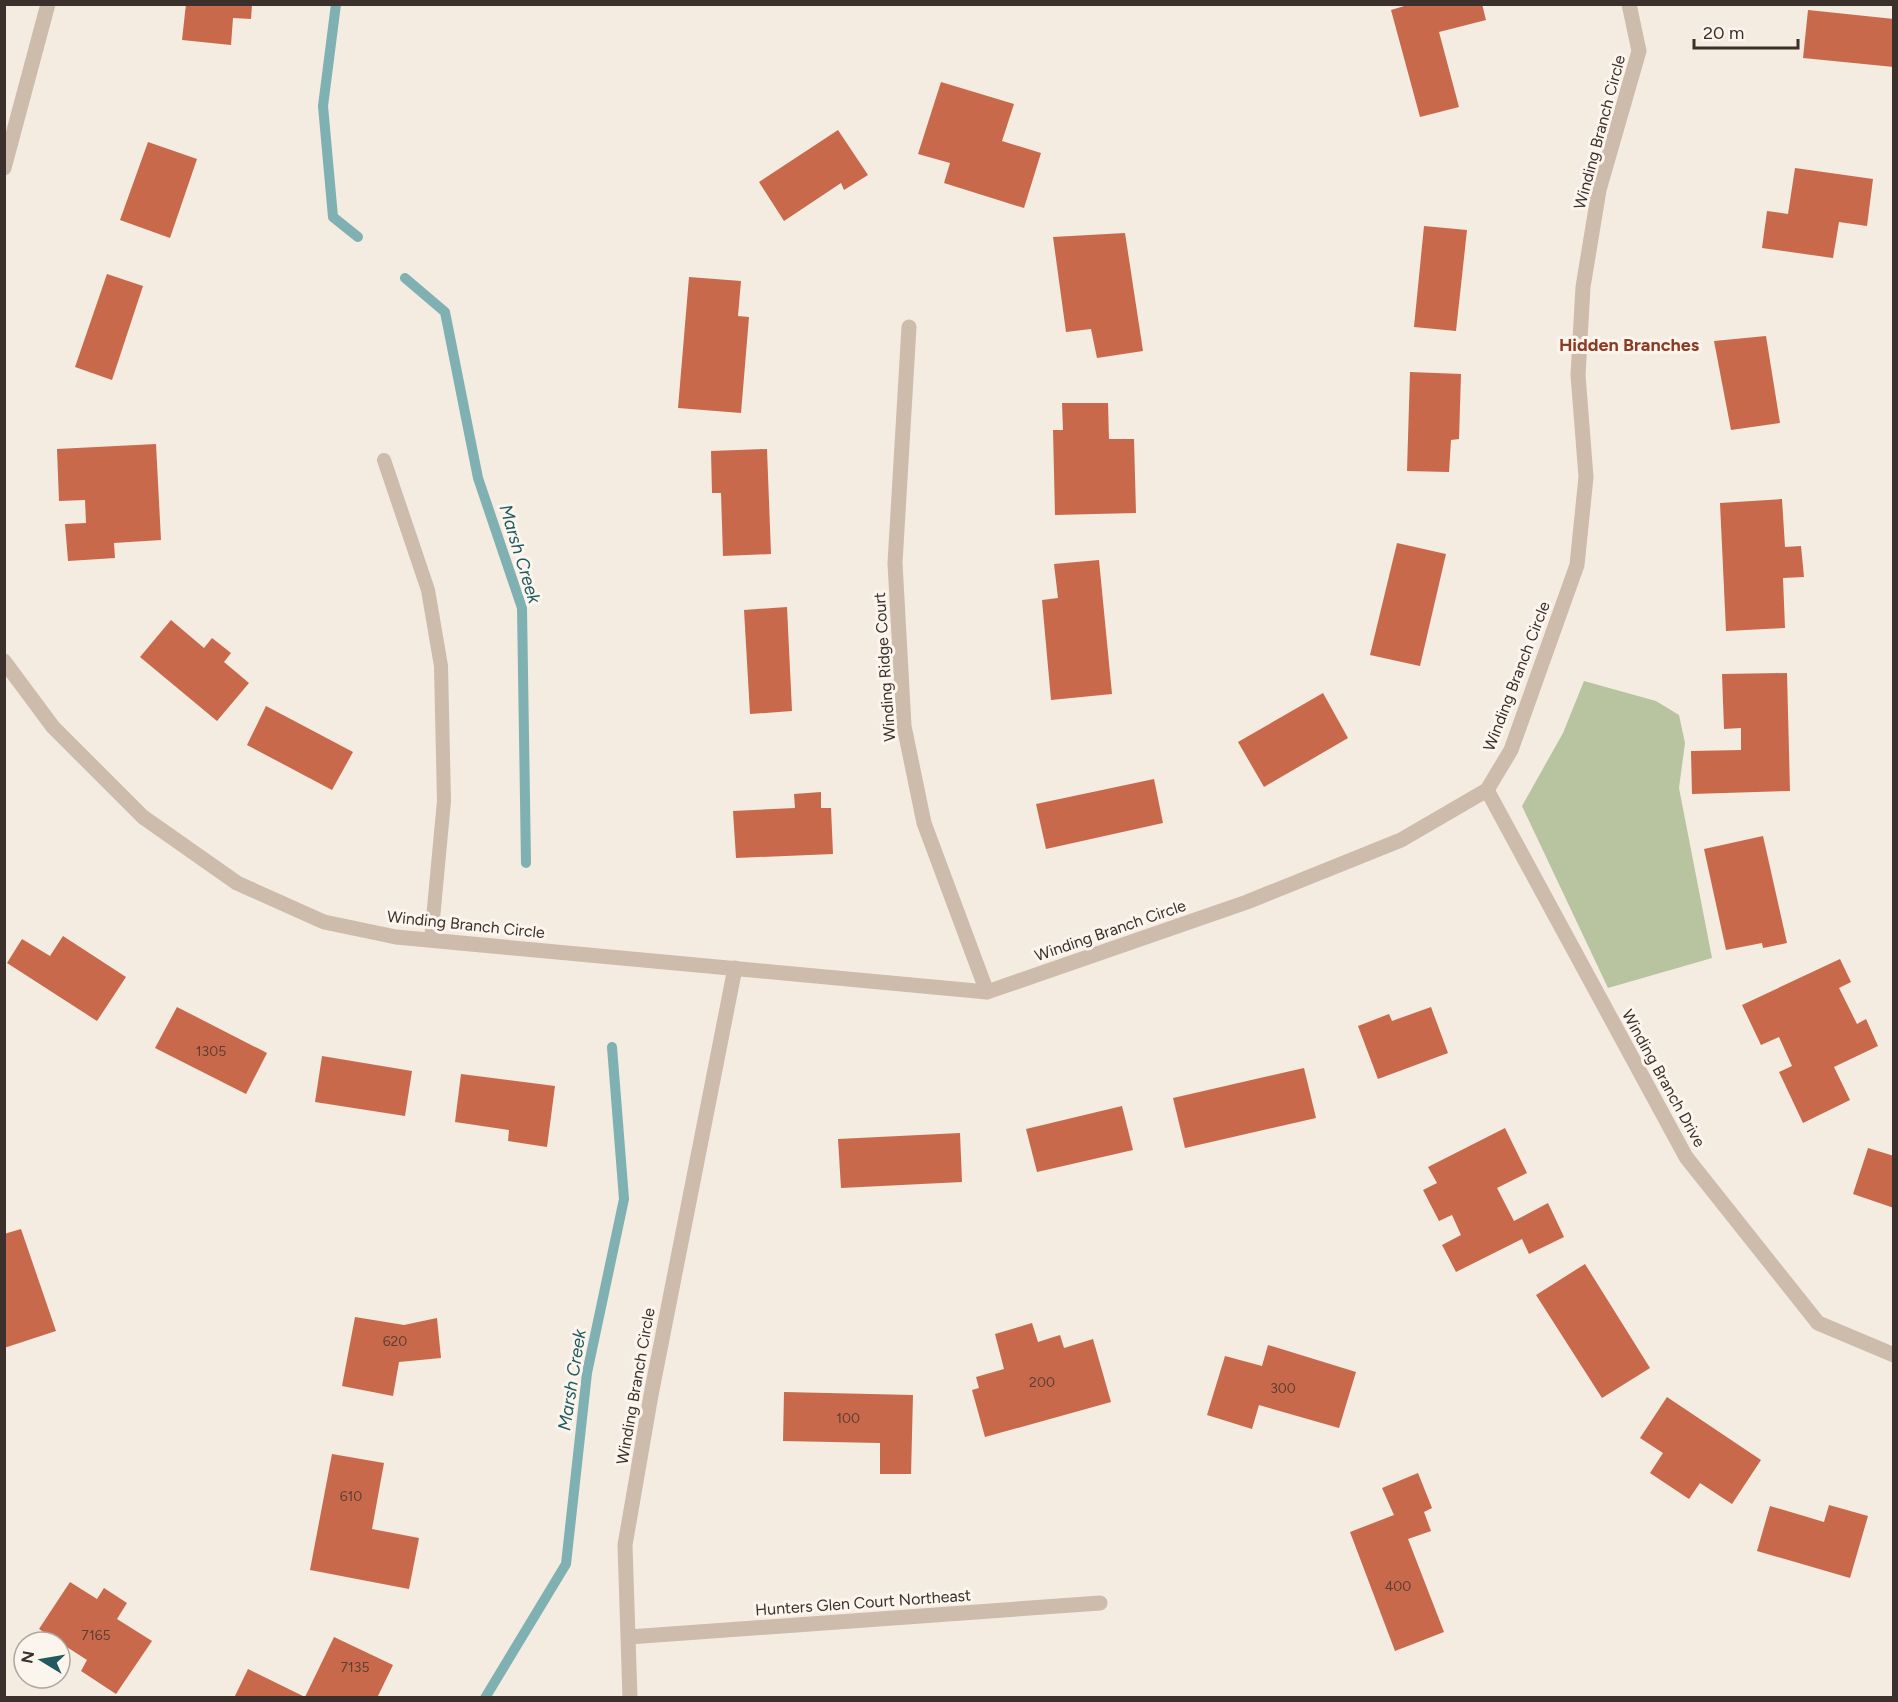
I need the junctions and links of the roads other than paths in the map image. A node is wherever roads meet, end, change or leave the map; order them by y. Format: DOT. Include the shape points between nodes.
graph roads {
  1 [pos="48,4"];
  2 [pos="1629,4"];
  3 [pos="4,168"];
  4 [pos="909,327"];
  5 [pos="384,460"];
  6 [pos="4,661"];
  7 [pos="1486,790"];
  8 [pos="431,940"];
  9 [pos="735,968"];
  10 [pos="987,992"];
  11 [pos="1893,1355"];
  12 [pos="1100,1604"];
  13 [pos="629,1637"];
  14 [pos="630,1698"];
  1 -- 3 [label="street"];
  2 -- 7 [label="street, Winding Branch Circle" via="1640,51 1599,190 1583,287 1578,375 1586,477 1577,565 1511,750"];
  4 -- 10 [label="street, Winding Ridge Court" via="894,563 904,726 924,823"];
  5 -- 8 [label="lane" via="428,590 441,666 444,801"];
  6 -- 8 [label="street, Winding Branch Circle" via="53,727 143,817 237,883 324,922"];
  7 -- 10 [label="street, Winding Branch Circle" via="1401,840 1247,902"];
  7 -- 11 [label="street, Winding Branch Drive" via="1686,1157 1818,1323"];
  8 -- 9 [label="street, Winding Branch Circle"];
  9 -- 10 [label="street, Winding Branch Circle"];
  9 -- 13 [label="street, Winding Branch Circle" via="625,1545"];
  12 -- 13 [label="street, Hunters Glen Court Northeast"];
  13 -- 14 [label="street, Winding Branch Circle"];
}
